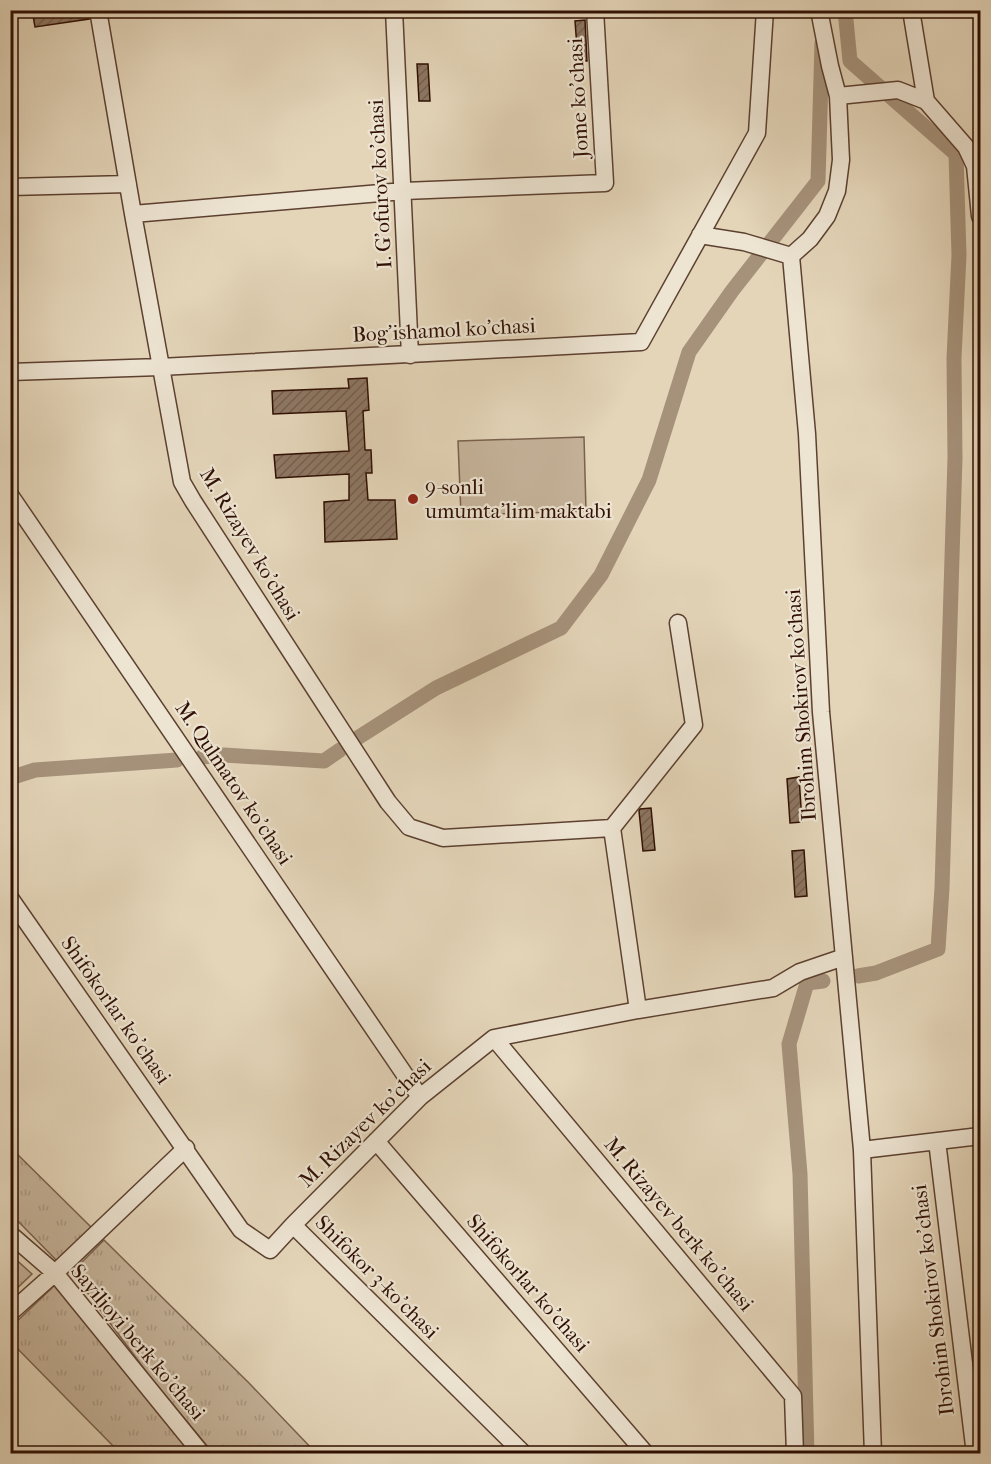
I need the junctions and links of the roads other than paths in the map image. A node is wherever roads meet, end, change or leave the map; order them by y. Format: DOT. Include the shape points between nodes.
graph roads {
  1 [pos="98,10"];
  2 [pos="394,10"];
  3 [pos="595,10"];
  4 [pos="765,10"];
  5 [pos="819,10"];
  6 [pos="911,10"];
  7 [pos="838,96"];
  8 [pos="926,101"];
  9 [pos="128,184"];
  10 [pos="10,187"];
  11 [pos="404,190"];
  12 [pos="133,214"];
  13 [pos="981,216"];
  14 [pos="700,235"];
  15 [pos="783,254"];
  16 [pos="410,355"];
  17 [pos="160,367"];
  18 [pos="10,372"];
  19 [pos="10,495"];
  20 [pos="678,623"];
  21 [pos="612,828"];
  22 [pos="10,898"];
  23 [pos="844,957"];
  24 [pos="638,1010"];
  25 [pos="494,1038"];
  26 [pos="420,1097"];
  27 [pos="981,1136"];
  28 [pos="376,1141"];
  29 [pos="937,1141"];
  30 [pos="186,1148"];
  31 [pos="862,1150"];
  32 [pos="292,1225"];
  33 [pos="10,1234"];
  34 [pos="56,1273"];
  35 [pos="10,1313"];
  36 [pos="202,1454"];
  37 [pos="524,1454"];
  38 [pos="646,1454"];
  39 [pos="795,1454"];
  40 [pos="873,1454"];
  41 [pos="975,1454"];
  1 -- 9 [label="street, M. Rizayev ko'chasi"];
  2 -- 11 [label="street, I. G'ofurov ko'chasi"];
  3 -- 11 [label="street, Jome ko'chasi" via="605,183"];
  4 -- 14 [label="street, Bog'ishamol ko'chasi" via="757,133"];
  5 -- 7 [label="street"];
  6 -- 8 [label="street"];
  7 -- 8 [label="street" via="898,90"];
  7 -- 15 [label="street" via="841,160 837,191 827,216 810,239"];
  8 -- 13 [label="street" via="966,147 975,166"];
  9 -- 10 [label="street"];
  9 -- 12 [label="street, M. Rizayev ko'chasi"];
  11 -- 12 [label="street"];
  11 -- 16 [label="street, I. G'ofurov ko'chasi"];
  12 -- 17 [label="street, M. Rizayev ko'chasi"];
  14 -- 15 [label="street"];
  14 -- 16 [label="street, Bog'ishamol ko'chasi" via="641,342"];
  15 -- 23 [label="street, Ibrohim Shokirov ko'chasi" via="807,434 821,712"];
  16 -- 17 [label="street, Bog'ishamol ko'chasi"];
  17 -- 18 [label="street, Bog'ishamol ko'chasi"];
  17 -- 21 [label="street, M. Rizayev ko'chasi" via="182,482 388,802 409,827 443,838"];
  19 -- 26 [label="street, M. Qulmatov ko'chasi"];
  20 -- 21 [label="street" via="694,725"];
  21 -- 24 [label="street"];
  22 -- 30 [label="street, Shifokorlar ko'chasi"];
  23 -- 24 [label="street, M. Rizayev ko'chasi" via="800,972 773,988"];
  23 -- 31 [label="street, Ibrohim Shokirov ko'chasi"];
  24 -- 25 [label="street, M. Rizayev ko'chasi"];
  25 -- 26 [label="street, M. Rizayev ko'chasi"];
  25 -- 39 [label="street, M. Rizayev berk ko'chasi" via="793,1396"];
  26 -- 28 [label="street, M. Rizayev ko'chasi"];
  27 -- 29 [label="street"];
  28 -- 32 [label="street, M. Rizayev ko'chasi"];
  28 -- 38 [label="street, Shifokorlar ko'chasi"];
  29 -- 31 [label="street"];
  29 -- 41 [label="street, Ibrohim Shokirov ko'chasi"];
  30 -- 32 [label="street, Shifokor 3-ko'chasi" via="242,1230 270,1250"];
  30 -- 34 [label="street"];
  31 -- 40 [label="street, Ibrohim Shokirov ko'chasi"];
  32 -- 37 [label="street, Shifokor 3-ko'chasi"];
  33 -- 34 [label="street"];
  34 -- 35 [label="street, Sayiljoyi berk ko'chasi"];
  34 -- 36 [label="street, Sayiljoyi berk ko'chasi"];
}
